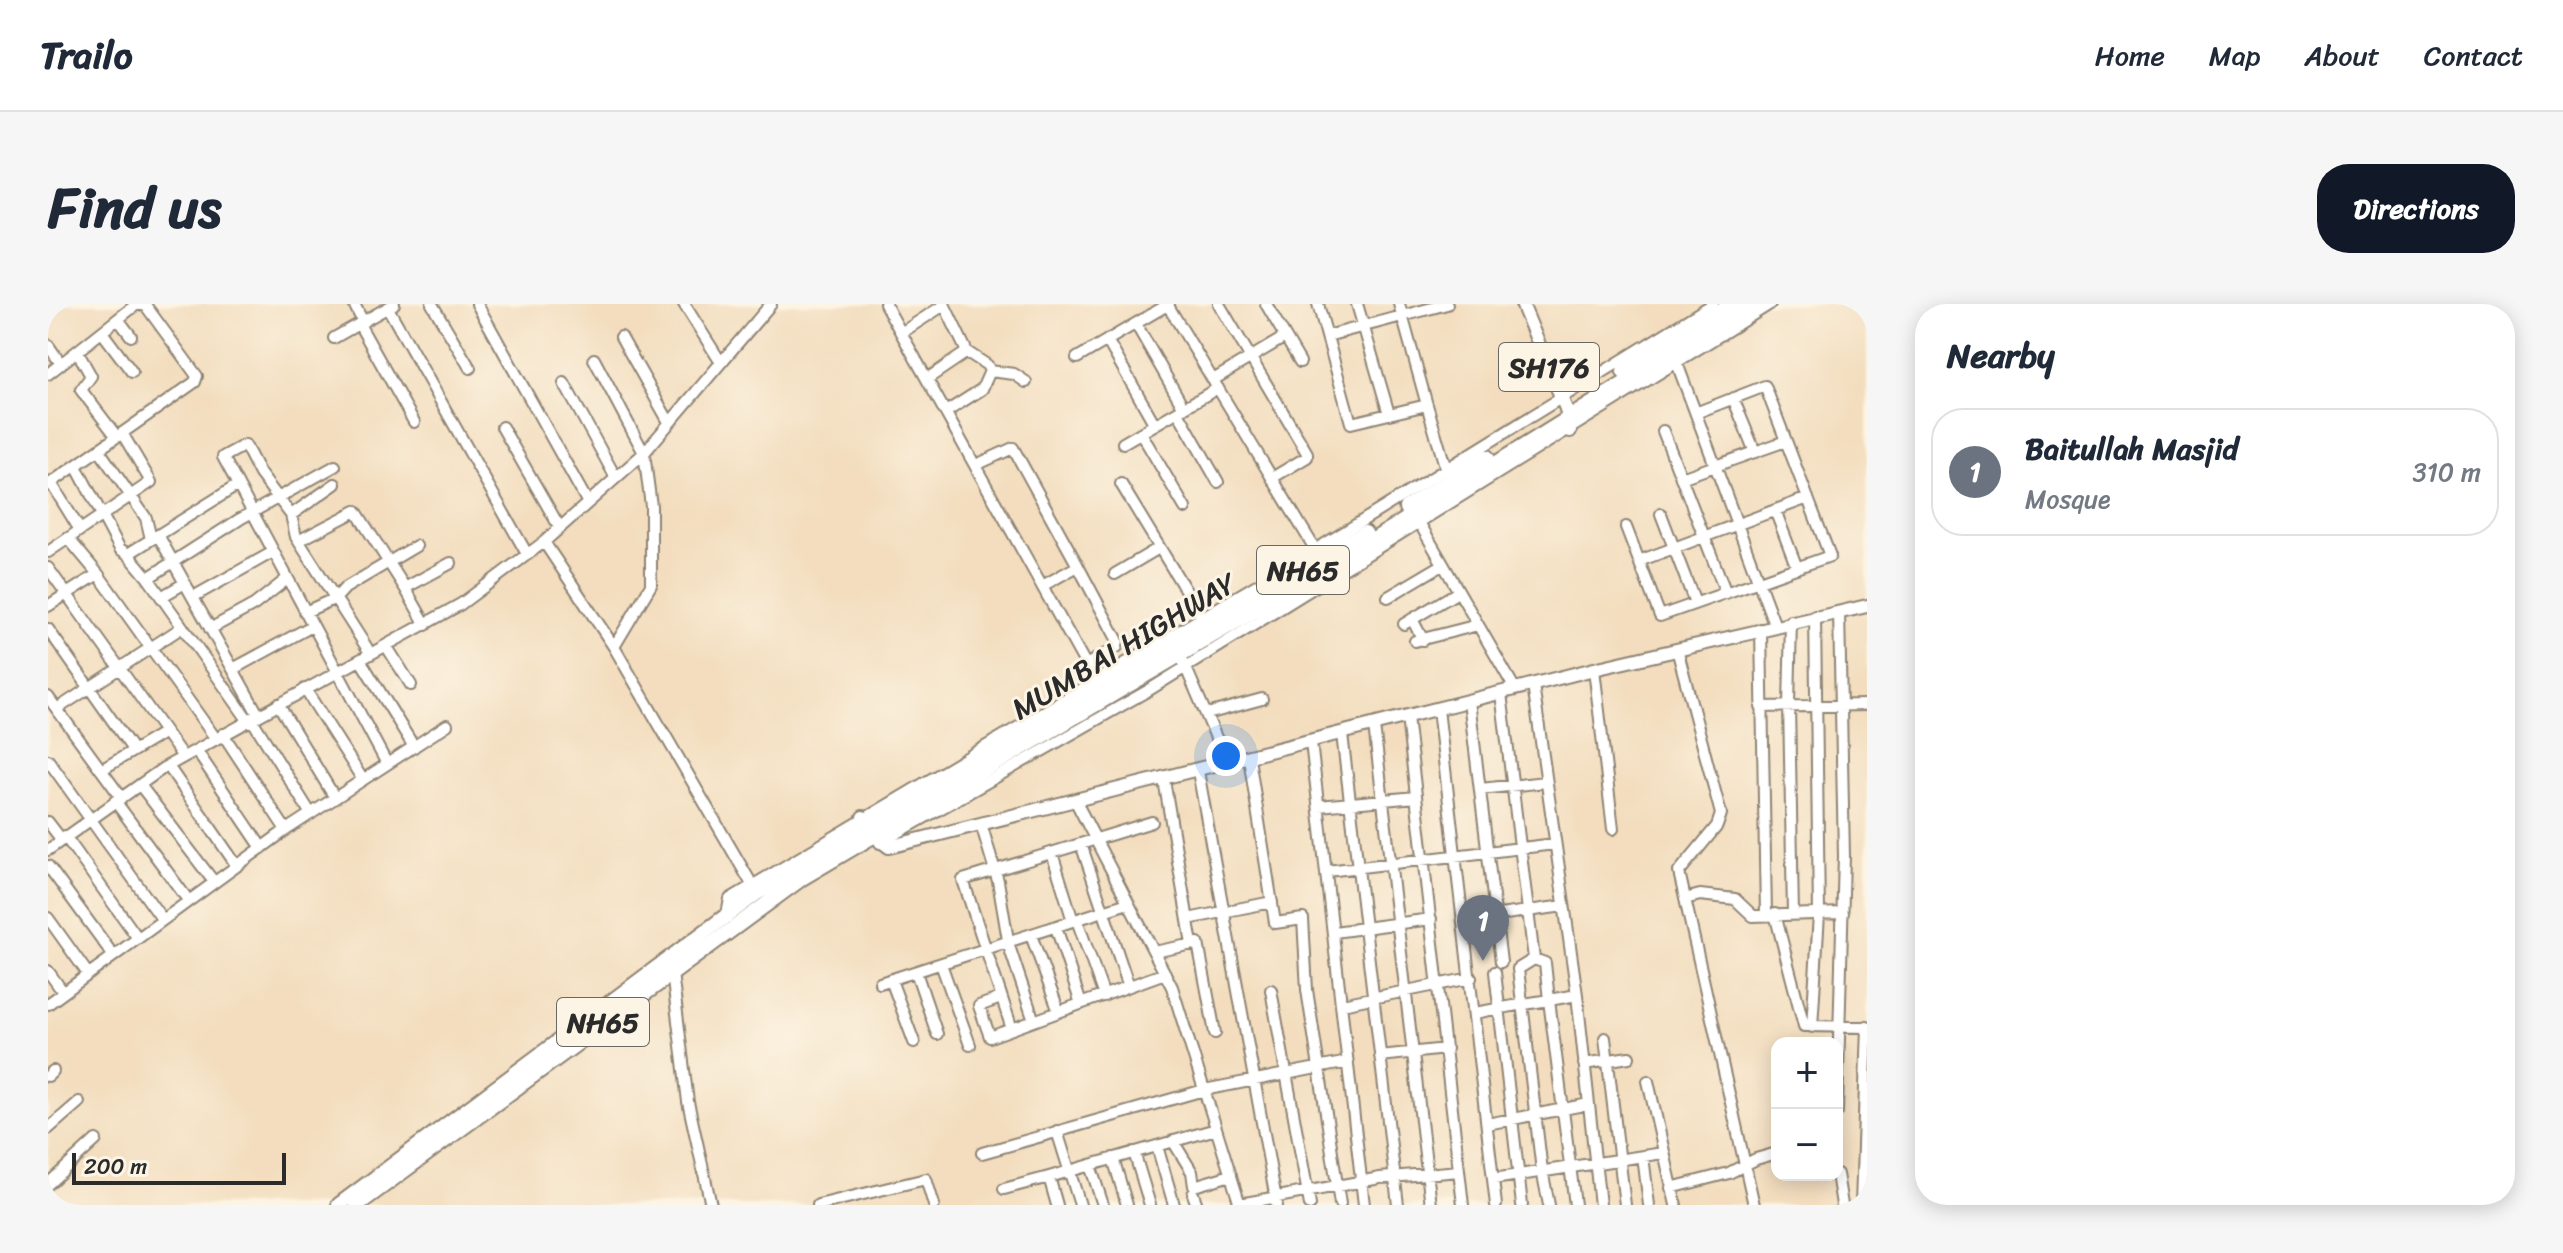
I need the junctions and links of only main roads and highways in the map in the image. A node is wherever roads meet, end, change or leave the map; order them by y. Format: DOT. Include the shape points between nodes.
graph roads {
  1 [pos="1522,304"];
  2 [pos="1731,304"];
  3 [pos="1752,304"];
  4 [pos="1566,414"];
  5 [pos="1867,606"];
  6 [pos="871,830"];
  7 [pos="339,1205"];
  8 [pos="357,1205"];
  1 -- 4 [label="main road, SH176"];
  2 -- 4 [label="highway, MUMBAI HIGHWAY / NH65"];
  3 -- 4 [label="highway, MUMBAI HIGHWAY / NH65" via="1675,358"];
  4 -- 6 [label="highway, MUMBAI HIGHWAY / NH65" via="1456,467 1097,685"];
  4 -- 6 [label="highway, MUMBAI HIGHWAY / NH65" via="1183,661 895,823"];
  5 -- 6 [label="main road" via="1594,669 982,827 889,847"];
  6 -- 7 [label="highway, NH65" via="754,889 727,915"];
  6 -- 8 [label="highway, NH65"];
}
